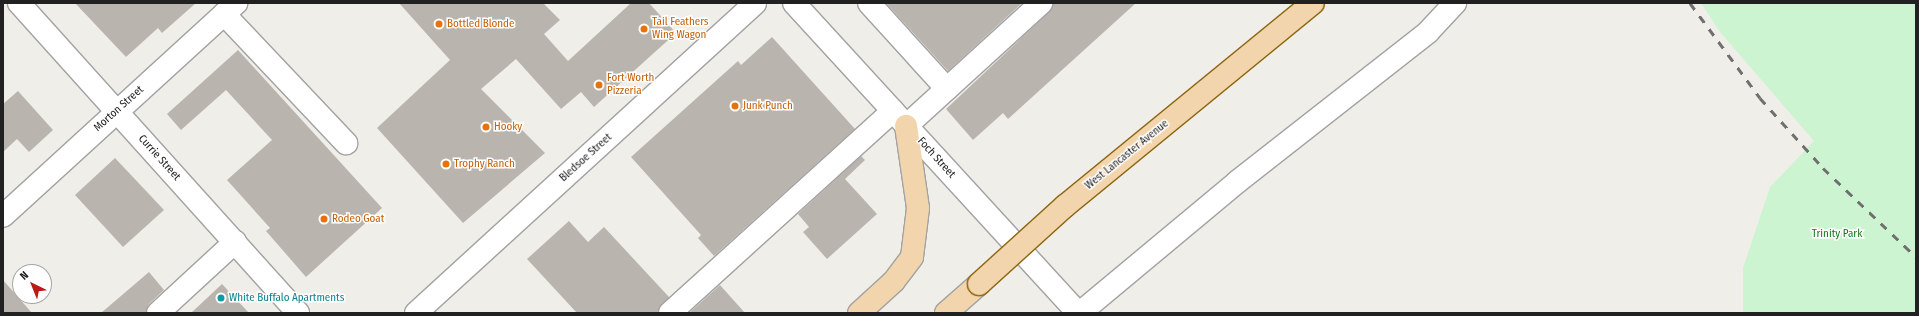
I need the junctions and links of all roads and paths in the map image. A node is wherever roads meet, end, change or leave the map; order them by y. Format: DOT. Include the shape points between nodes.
graph roads {
  1 [pos="19,3"];
  2 [pos="756,3"];
  3 [pos="794,3"];
  4 [pos="869,3"];
  5 [pos="1041,3"];
  6 [pos="1312,3"];
  7 [pos="1455,3"];
  8 [pos="230,8"];
  9 [pos="947,89"];
  10 [pos="117,111"];
  11 [pos="900,118"];
  12 [pos="346,143"];
  13 [pos="3,216"];
  14 [pos="235,242"];
  15 [pos="158,313"];
  16 [pos="298,313"];
  17 [pos="416,313"];
  18 [pos="670,313"];
  19 [pos="859,313"];
  20 [pos="946,313"];
  21 [pos="1079,313"];
  1 -- 10 [label="street, Currie Street"];
  2 -- 17 [label="street, Bledsoe Street"];
  3 -- 11 [label="street, Foch Street"];
  4 -- 9 [label="street"];
  5 -- 9 [label="street"];
  6 -- 20 [label="main road, West Lancaster Avenue, bridge" via="1065,206"];
  7 -- 21 [label="street" via="1428,32 1237,182"];
  8 -- 10 [label="street, Morton Street"];
  8 -- 12 [label="street"];
  9 -- 11 [label="street"];
  10 -- 13 [label="street, Morton Street"];
  10 -- 14 [label="street, Currie Street"];
  11 -- 18 [label="street"];
  11 -- 19 [label="main road" via="918,208 912,257 894,281"];
  11 -- 21 [label="street, Foch Street"];
  14 -- 15 [label="street"];
  14 -- 16 [label="street, Currie Street"];
}
